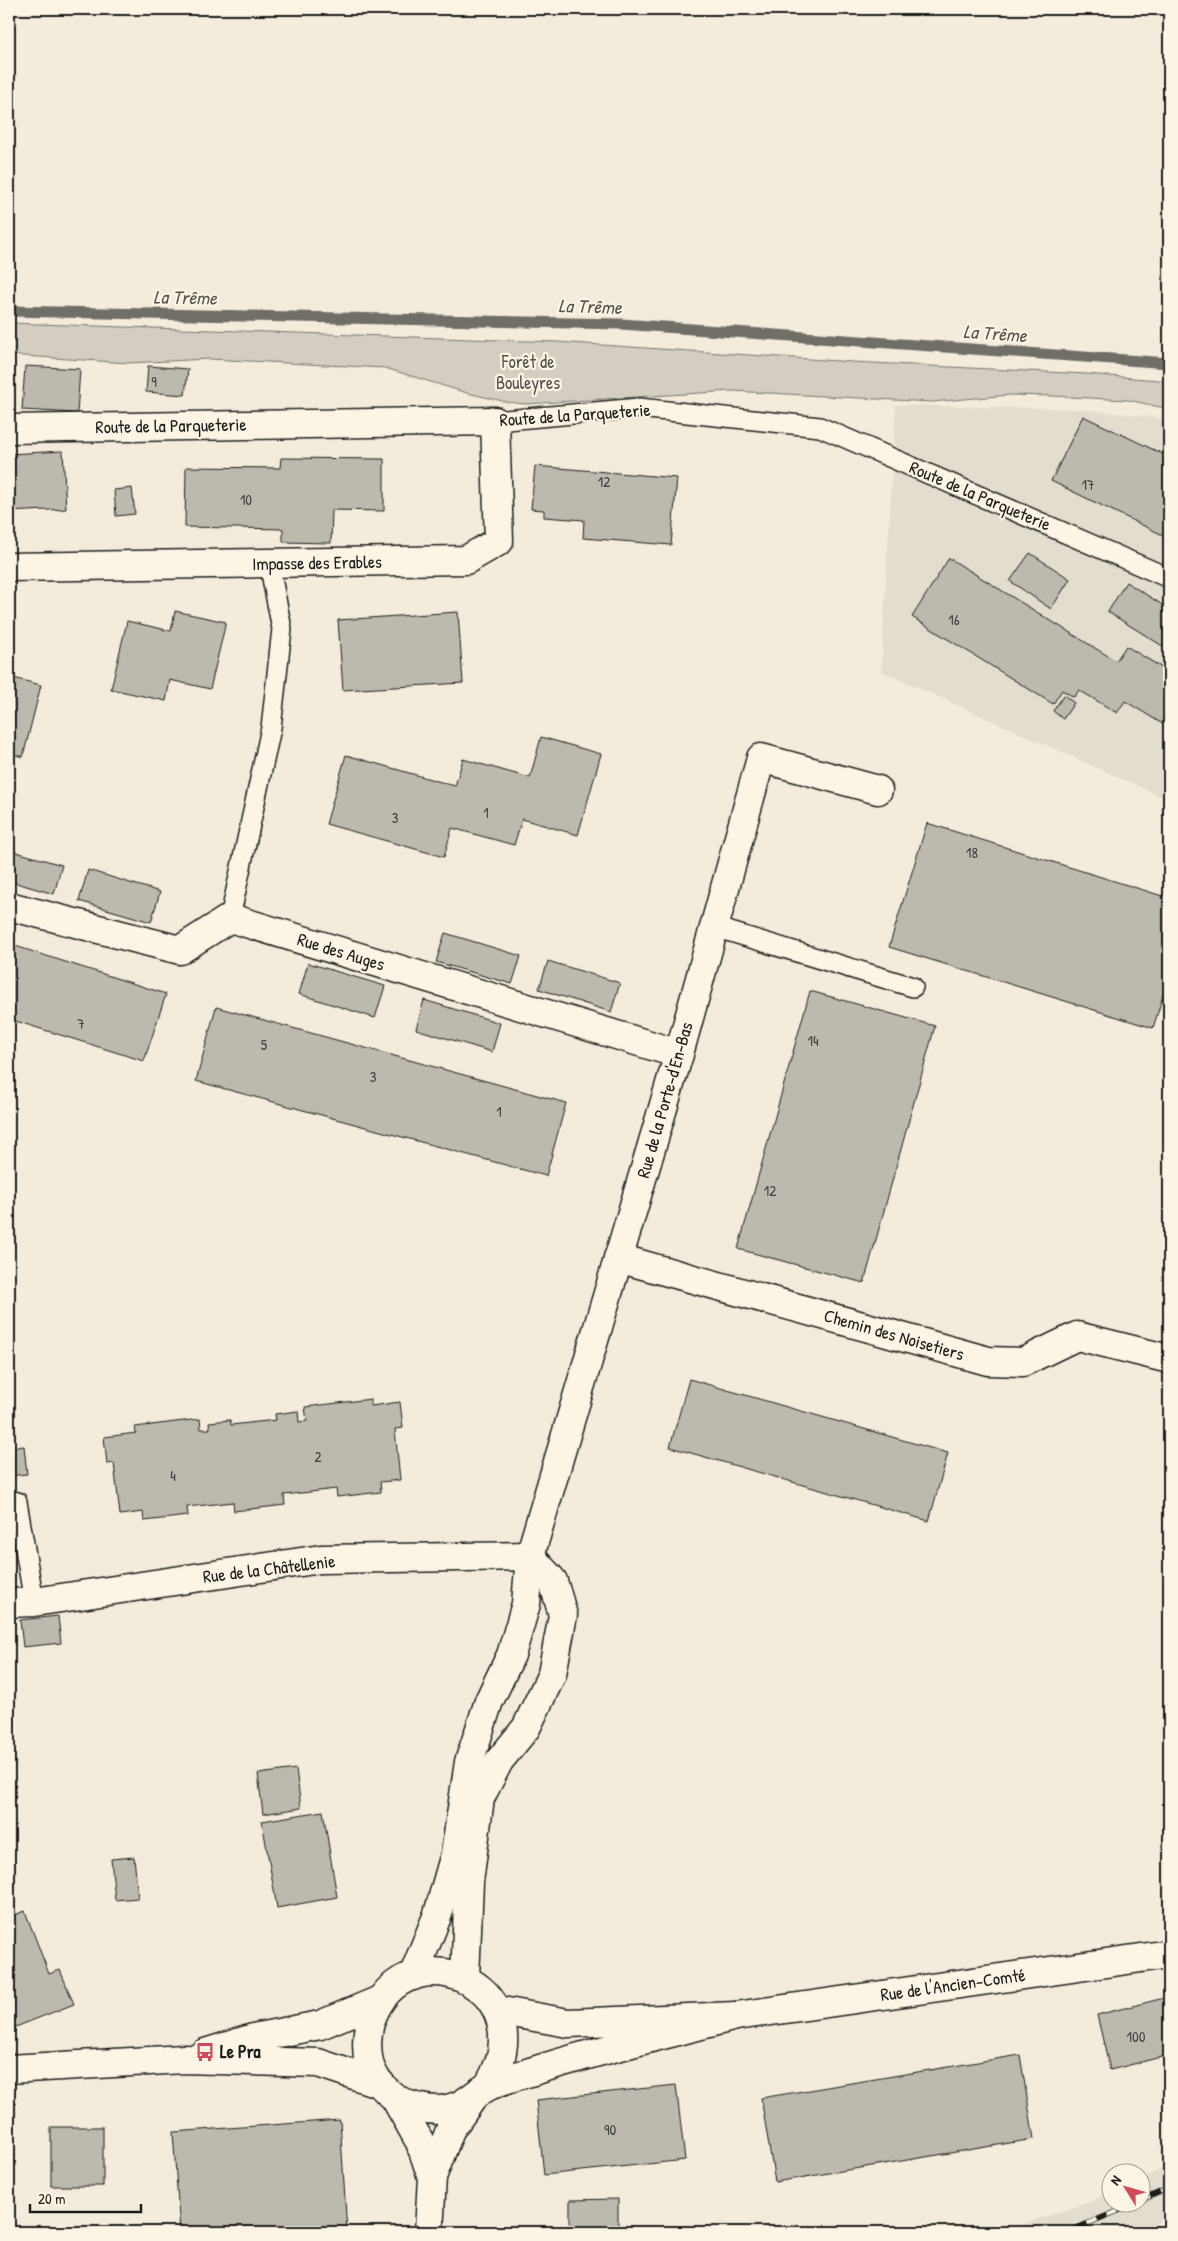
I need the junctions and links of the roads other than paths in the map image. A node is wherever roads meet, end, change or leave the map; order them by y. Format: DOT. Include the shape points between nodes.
graph roads {
  1 [pos="495,421"];
  2 [pos="9,429"];
  3 [pos="269,563"];
  4 [pos="9,567"];
  5 [pos="1169,578"];
  6 [pos="878,790"];
  7 [pos="9,906"];
  8 [pos="230,918"];
  9 [pos="714,927"];
  10 [pos="913,987"];
  11 [pos="679,1054"];
  12 [pos="618,1258"];
  13 [pos="1169,1359"];
  14 [pos="9,1500"];
  15 [pos="530,1556"];
  16 [pos="22,1602"];
  17 [pos="1169,1954"];
  18 [pos="413,1976"];
  19 [pos="465,1979"];
  20 [pos="380,2000"];
  21 [pos="497,2010"];
  22 [pos="736,2016"];
  23 [pos="184,2059"];
  24 [pos="9,2070"];
  25 [pos="388,2091"];
  26 [pos="480,2093"];
  27 [pos="432,2177"];
  28 [pos="429,2232"];
  1 -- 2 [label="street, Route de la Parqueterie"];
  1 -- 3 [label="street, Impasse des Erables" via="499,540 466,560"];
  1 -- 5 [label="lane, Route de la Parqueterie" via="639,408 820,427"];
  3 -- 4 [label="street, Impasse des Erables"];
  3 -- 8 [label="lane" via="282,629 271,728"];
  6 -- 9 [label="street, Rue de la Porte-d'En-Bas" via="761,758"];
  7 -- 8 [label="street" via="180,950"];
  8 -- 11 [label="street, Rue des Auges"];
  9 -- 10 [label="lane"];
  9 -- 11 [label="street, Rue de la Porte-d'En-Bas"];
  11 -- 12 [label="street, Rue de la Porte-d'En-Bas"];
  12 -- 13 [label="street, Chemin des Noisetiers" via="988,1361 1023,1362 1077,1336"];
  12 -- 15 [label="street, Rue de la Porte-d'En-Bas"];
  14 -- 16 [label="lane" via="17,1502"];
  15 -- 16 [label="street, Rue de la Châtellenie" via="320,1559"];
  15 -- 18 [label="street, Rue de la Porte-d'En-Bas" via="524,1613 512,1655 489,1701 469,1762 456,1854 438,1914"];
  15 -- 19 [label="street" via="553,1581 563,1615 552,1674 526,1728 499,1761 480,1798 469,1882"];
  17 -- 22 [label="street, Rue de l'Ancien-Comté"];
  18 -- 19 [label="street" via="430,1972 448,1973"];
  18 -- 20 [label="street" via="394,1985"];
  19 -- 21 [label="street" via="484,1992"];
  20 -- 23 [label="street" via="320,2025 253,2038"];
  20 -- 25 [label="street" via="369,2020 366,2043 370,2065"];
  21 -- 22 [label="street, Rue de l'Ancien-Comté" via="568,2023"];
  21 -- 26 [label="street" via="503,2029 504,2050 498,2069"];
  22 -- 26 [label="street, Rue de l'Ancien-Comté" via="572,2059"];
  23 -- 24 [label="street"];
  23 -- 25 [label="street" via="318,2063"];
  25 -- 26 [label="street" via="413,2107 432,2110 453,2108"];
  25 -- 27 [label="street" via="420,2142"];
  26 -- 27 [label="street" via="450,2130"];
  27 -- 28 [label="street"];
}
